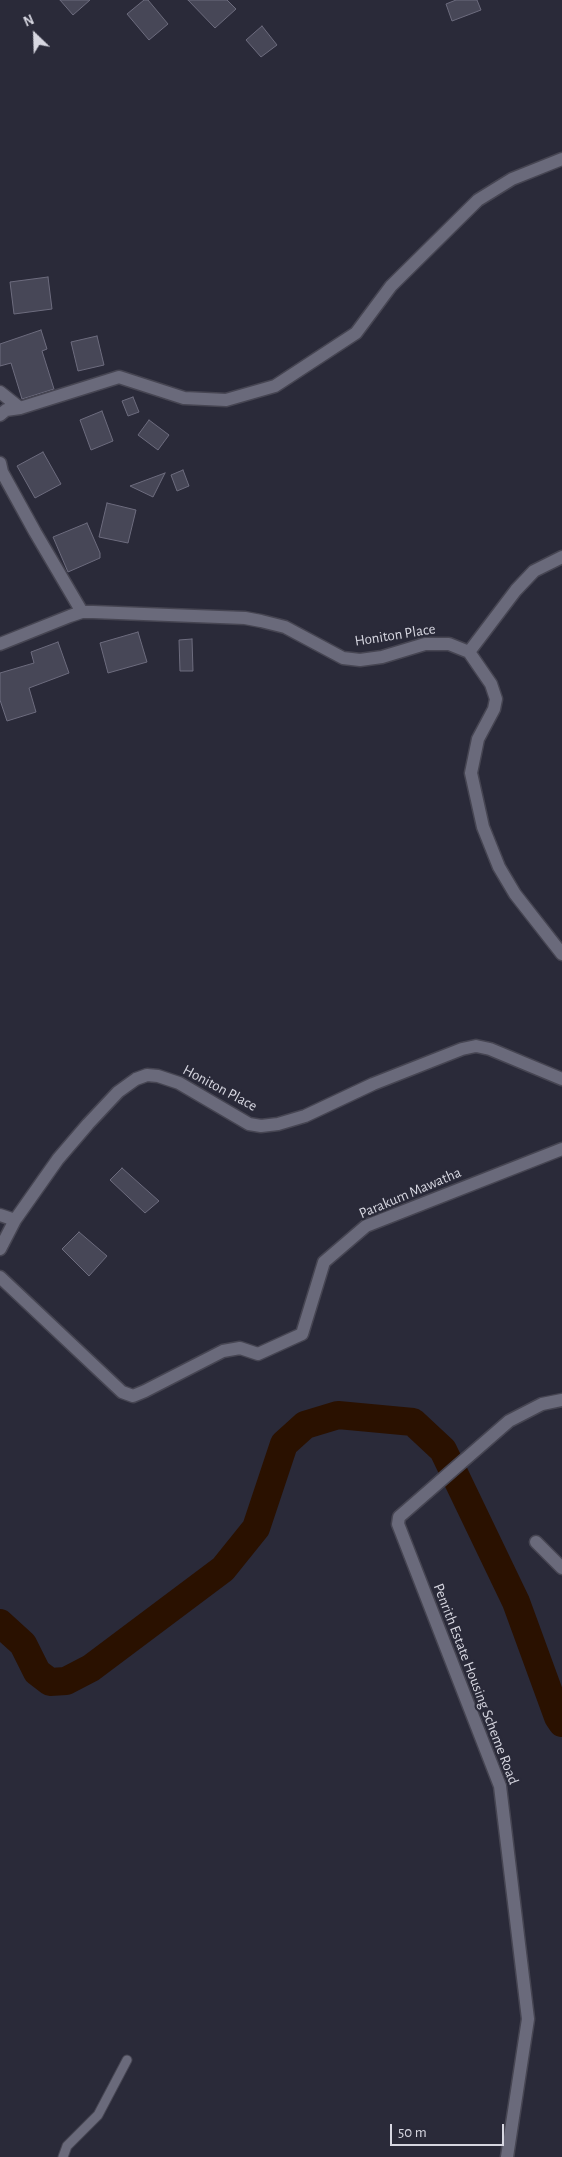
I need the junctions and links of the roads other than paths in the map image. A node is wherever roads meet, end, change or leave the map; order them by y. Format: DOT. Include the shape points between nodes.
graph roads {
  1 [pos="562,159"];
  2 [pos="0,392"];
  3 [pos="20,408"];
  4 [pos="0,415"];
  5 [pos="0,463"];
  6 [pos="562,557"];
  7 [pos="82,612"];
  8 [pos="0,644"];
  9 [pos="469,652"];
  10 [pos="562,954"];
  11 [pos="562,1079"];
  12 [pos="562,1149"];
  13 [pos="0,1215"];
  14 [pos="15,1220"];
  15 [pos="0,1249"];
  16 [pos="0,1277"];
  17 [pos="562,1400"];
  18 [pos="536,1542"];
  19 [pos="562,1568"];
  20 [pos="127,2060"];
  21 [pos="63,2157"];
  22 [pos="507,2157"];
  1 -- 3 [label="street" via="512,179 478,200 391,286 356,333 275,386 226,400 184,398 119,377"];
  2 -- 3 [label="street"];
  3 -- 4 [label="street" via="6,410"];
  5 -- 7 [label="street" via="35,532"];
  6 -- 9 [label="street" via="534,571"];
  7 -- 8 [label="street, Honiton Place"];
  7 -- 9 [label="street, Honiton Place" via="244,618 285,628 343,658 360,660 424,644 449,644"];
  9 -- 10 [label="street" via="491,684 496,699 478,739 471,773 483,827 499,868 515,894"];
  11 -- 14 [label="street, Honiton Place" via="476,1046 373,1084 305,1116 261,1126 249,1124 179,1083 147,1075 136,1078 118,1092 88,1124"];
  12 -- 16 [label="street, Parakum Mawatha" via="366,1226 324,1262 302,1334 258,1354 240,1348 223,1351 133,1396 122,1392"];
  13 -- 14 [label="street"];
  14 -- 15 [label="street"];
  17 -- 22 [label="street, Penrith Estate Housing Scheme Road" via="542,1404 509,1420 399,1517 398,1524 500,1786 528,2019"];
  18 -- 19 [label="street"];
  20 -- 21 [label="lane" via="98,2115 67,2146"];
}
